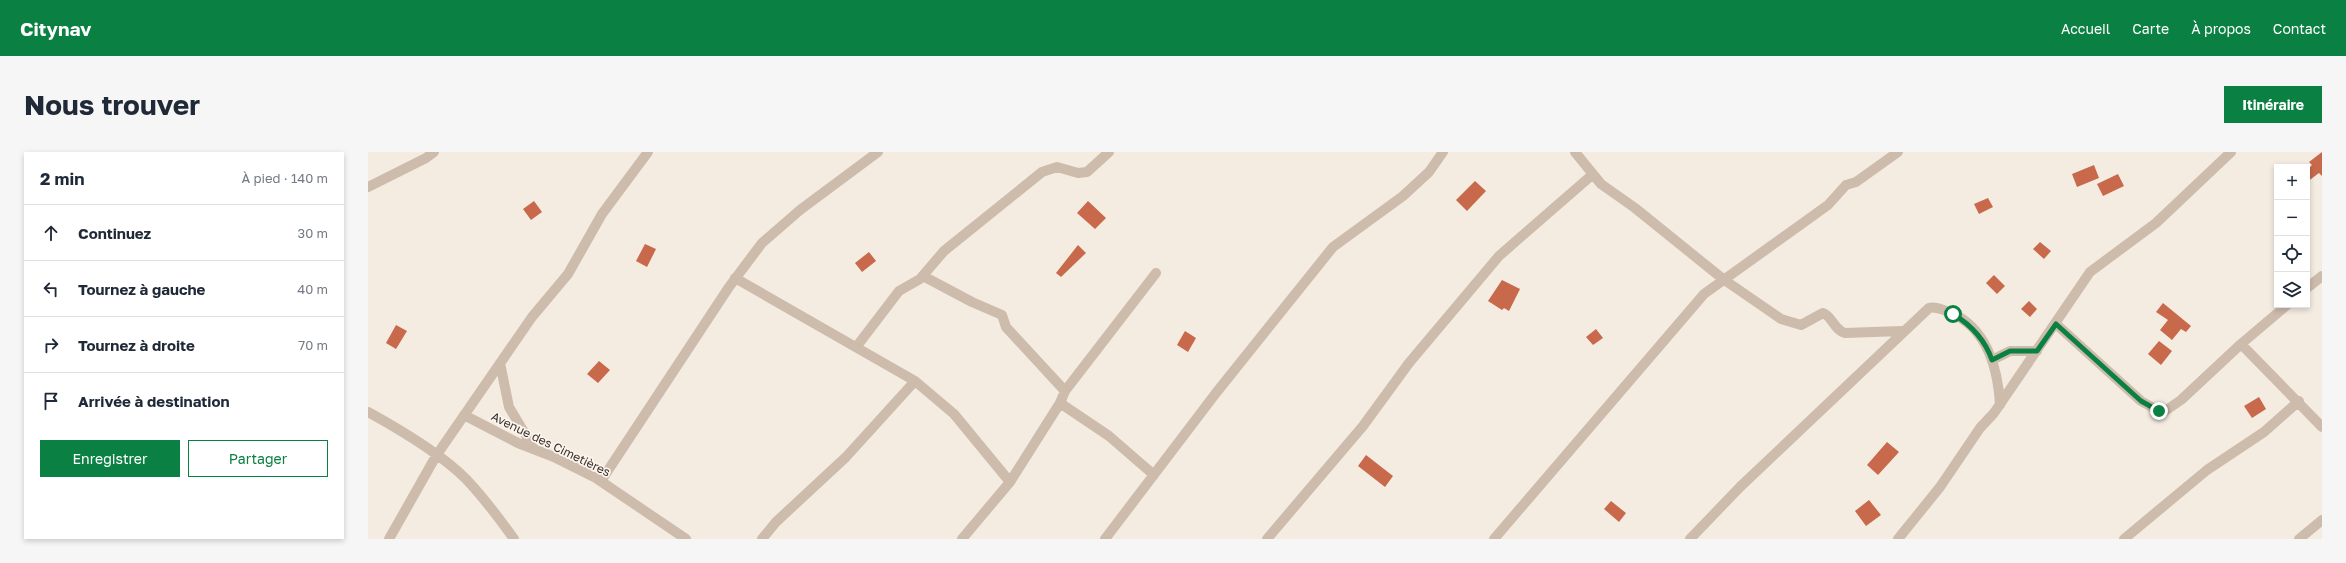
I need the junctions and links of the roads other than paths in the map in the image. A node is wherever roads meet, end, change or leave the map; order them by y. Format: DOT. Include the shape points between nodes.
graph roads {
  1 [pos="434,152"];
  2 [pos="648,152"];
  3 [pos="878,152"];
  4 [pos="1109,152"];
  5 [pos="1443,152"];
  6 [pos="1575,152"];
  7 [pos="1898,152"];
  8 [pos="2232,152"];
  9 [pos="1592,175"];
  10 [pos="368,187"];
  11 [pos="1156,273"];
  12 [pos="923,276"];
  13 [pos="2322,276"];
  14 [pos="735,278"];
  15 [pos="1723,279"];
  16 [pos="2310,286"];
  17 [pos="2284,308"];
  18 [pos="2056,324"];
  19 [pos="1902,331"];
  20 [pos="2242,344"];
  21 [pos="857,346"];
  22 [pos="2037,351"];
  23 [pos="1992,360"];
  24 [pos="500,363"];
  25 [pos="915,381"];
  26 [pos="1065,391"];
  27 [pos="2299,401"];
  28 [pos="1060,403"];
  29 [pos="2000,405"];
  30 [pos="368,412"];
  31 [pos="464,415"];
  32 [pos="2322,427"];
  33 [pos="534,449"];
  34 [pos="436,456"];
  35 [pos="1154,475"];
  36 [pos="601,481"];
  37 [pos="1010,482"];
  38 [pos="2322,520"];
  39 [pos="389,539"];
  40 [pos="514,539"];
  41 [pos="686,539"];
  42 [pos="762,539"];
  43 [pos="962,539"];
  44 [pos="1105,539"];
  45 [pos="1267,539"];
  46 [pos="1494,539"];
  47 [pos="1690,539"];
  48 [pos="1898,539"];
  49 [pos="2124,539"];
  50 [pos="2298,539"];
  1 -- 10 [label="street"];
  2 -- 24 [label="street" via="602,214 568,274 532,317"];
  3 -- 14 [label="street" via="800,210 762,243"];
  4 -- 12 [label="street" via="1087,172 1078,173 1058,167 1042,172 944,251"];
  5 -- 35 [label="street" via="1429,172 1404,196 1332,247"];
  6 -- 9 [label="street"];
  7 -- 15 [label="street" via="1856,182 1846,185 1828,205"];
  8 -- 18 [label="street" via="2156,223 2090,272"];
  9 -- 15 [label="street"];
  9 -- 45 [label="street" via="1499,256 1409,364 1363,426"];
  11 -- 26 [label="street"];
  12 -- 21 [label="street" via="914,285 899,291"];
  12 -- 26 [label="street" via="1002,315 1006,327"];
  13 -- 16 [label="street"];
  14 -- 21 [label="street"];
  14 -- 36 [label="street"];
  15 -- 19 [label="street" via="1788,323 1801,325 1823,313 1845,333"];
  15 -- 46 [label="street" via="1704,294"];
  17 -- 20 [label="street"];
  18 -- 20 [label="street" via="2141,401 2159,411 2166,411 2181,400"];
  18 -- 22 [label="street"];
  19 -- 23 [label="street" via="1928,308 1943,310 1971,328 1988,349"];
  19 -- 47 [label="street" via="1740,487"];
  20 -- 27 [label="street"];
  21 -- 25 [label="street"];
  22 -- 23 [label="street" via="2010,351"];
  22 -- 29 [label="street"];
  23 -- 29 [label="street" via="1999,381"];
  24 -- 31 [label="street"];
  24 -- 33 [label="street" via="509,407"];
  25 -- 37 [label="street" via="954,414"];
  25 -- 42 [label="street" via="846,458 776,522"];
  26 -- 28 [label="street"];
  27 -- 32 [label="street"];
  27 -- 49 [label="street" via="2264,432 2207,470"];
  28 -- 35 [label="street" via="1109,436"];
  28 -- 37 [label="street"];
  29 -- 48 [label="street"];
  30 -- 34 [label="street"];
  31 -- 33 [label="street, Avenue des Cimetières"];
  31 -- 34 [label="street"];
  33 -- 36 [label="street, Avenue des Cimetières"];
  34 -- 39 [label="street"];
  34 -- 40 [label="street" via="466,479"];
  35 -- 44 [label="street"];
  36 -- 41 [label="street, Avenue des Cimetières"];
  37 -- 43 [label="street"];
  38 -- 50 [label="street"];
}
